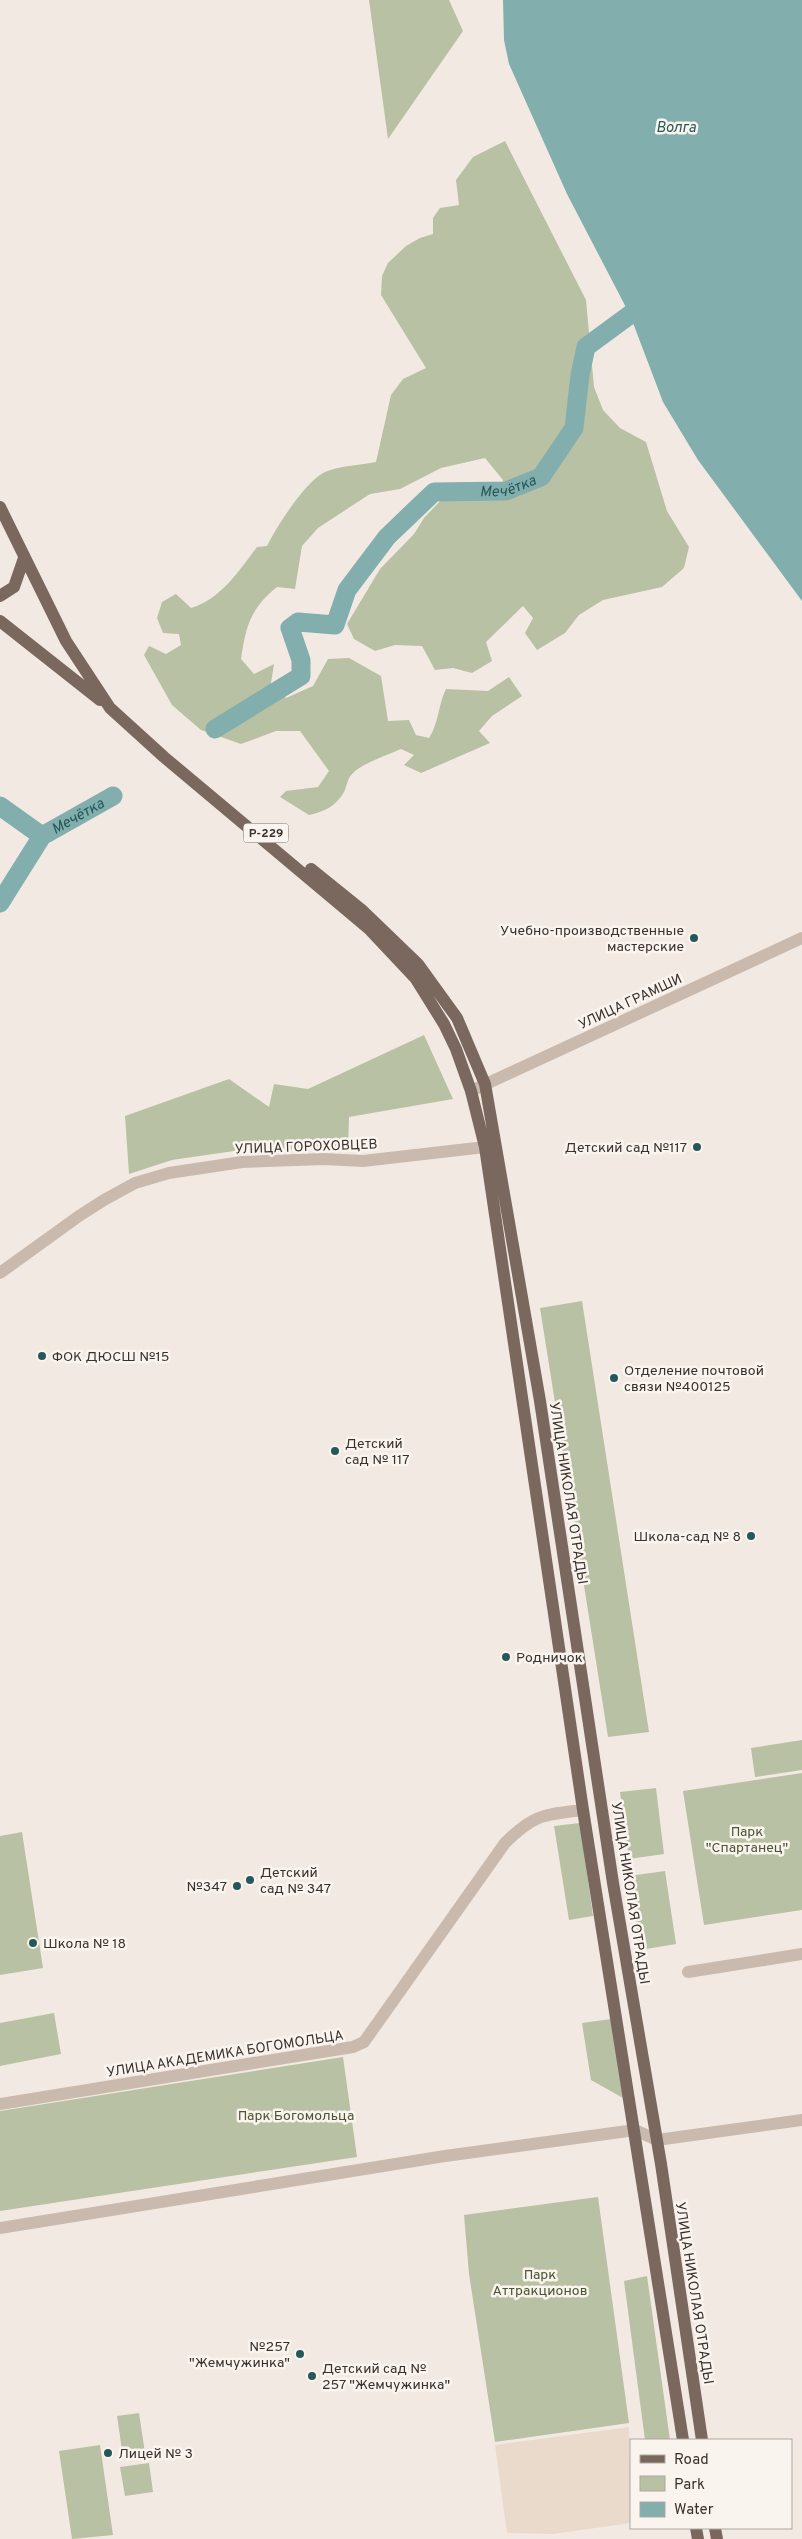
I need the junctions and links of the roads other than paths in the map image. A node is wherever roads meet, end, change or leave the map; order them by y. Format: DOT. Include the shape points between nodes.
graph roads {
  1 [pos="0,507"];
  2 [pos="24,558"];
  3 [pos="0,596"];
  4 [pos="0,621"];
  5 [pos="110,708"];
  6 [pos="802,938"];
  7 [pos="485,1084"];
  8 [pos="471,1091"];
  9 [pos="485,1147"];
  10 [pos="0,1272"];
  11 [pos="583,1810"];
  12 [pos="802,1954"];
  13 [pos="688,1972"];
  14 [pos="0,2104"];
  15 [pos="802,2120"];
  16 [pos="635,2130"];
  17 [pos="657,2140"];
  18 [pos="0,2228"];
  19 [pos="683,2439"];
  20 [pos="702,2439"];
  1 -- 2 [label="main road, УЛИЦА НИКОЛАЯ ОТРАДЫ / Р-229"];
  2 -- 3 [label="main road" via="14,587"];
  2 -- 5 [label="main road, УЛИЦА НИКОЛАЯ ОТРАДЫ / Р-229" via="66,641"];
  4 -- 5 [label="main road"];
  5 -- 7 [label="main road, УЛИЦА НИКОЛАЯ ОТРАДЫ / Р-229" via="169,752 363,911 418,964 457,1018"];
  5 -- 8 [label="main road, УЛИЦА НИКОЛАЯ ОТРАДЫ / Р-229" via="385,944 430,999 456,1049"];
  6 -- 7 [label="street, УЛИЦА ГРАМШИ"];
  7 -- 8 [label="street, УЛИЦА ГРАМШИ"];
  7 -- 17 [label="main road, УЛИЦА НИКОЛАЯ ОТРАДЫ" via="520,1276 612,1876"];
  8 -- 9 [label="main road, УЛИЦА НИКОЛАЯ ОТРАДЫ"];
  9 -- 10 [label="street, УЛИЦА ГОРОХОВЦЕВ" via="363,1160 324,1158 242,1162 170,1173 135,1183 78,1216"];
  9 -- 11 [label="main road, УЛИЦА НИКОЛАЯ ОТРАДЫ"];
  11 -- 14 [label="street, УЛИЦА АКАДЕМИКА БОГОМОЛЬЦА" via="535,1818 505,1843 364,2042 354,2048"];
  11 -- 16 [label="main road, УЛИЦА НИКОЛАЯ ОТРАДЫ"];
  12 -- 13 [label="street"];
  15 -- 17 [label="street"];
  16 -- 17 [label="street"];
  16 -- 18 [label="street" via="445,2156"];
  16 -- 19 [label="main road, УЛИЦА НИКОЛАЯ ОТРАДЫ"];
  17 -- 20 [label="main road, УЛИЦА НИКОЛАЯ ОТРАДЫ"];
}
